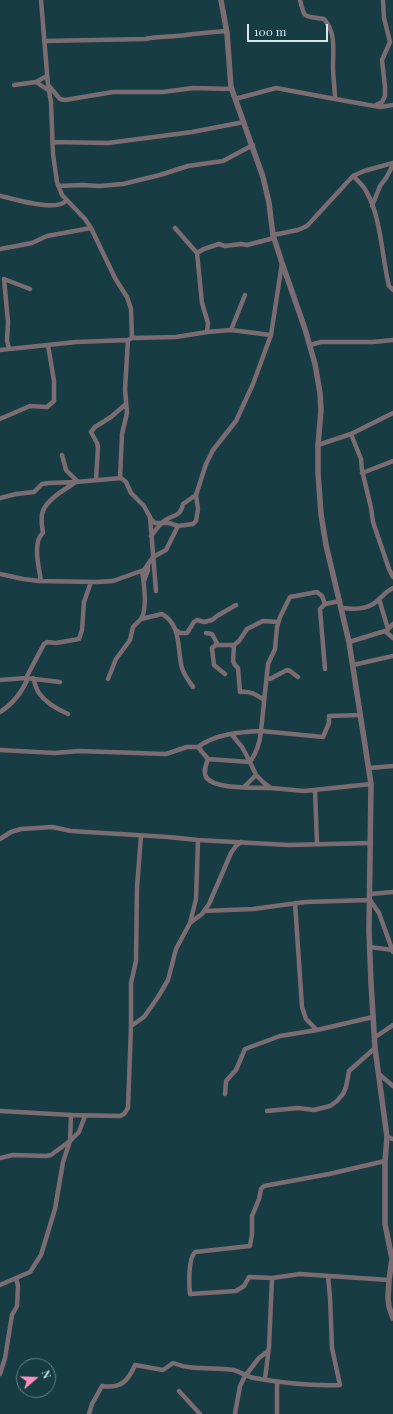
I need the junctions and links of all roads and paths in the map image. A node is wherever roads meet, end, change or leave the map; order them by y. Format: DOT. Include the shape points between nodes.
graph roads {
  1 [pos="41,0"];
  2 [pos="221,0"];
  3 [pos="300,0"];
  4 [pos="383,0"];
  5 [pos="226,31"];
  6 [pos="44,41"];
  7 [pos="47,76"];
  8 [pos="36,82"];
  9 [pos="14,86"];
  10 [pos="48,87"];
  11 [pos="232,89"];
  12 [pos="59,98"];
  13 [pos="235,99"];
  14 [pos="335,99"];
  15 [pos="50,101"];
  16 [pos="393,105"];
  17 [pos="374,106"];
  18 [pos="244,122"];
  19 [pos="53,142"];
  20 [pos="253,145"];
  21 [pos="393,164"];
  22 [pos="353,176"];
  23 [pos="58,186"];
  24 [pos="0,196"];
  25 [pos="66,201"];
  26 [pos="372,206"];
  27 [pos="90,228"];
  28 [pos="175,228"];
  29 [pos="273,236"];
  30 [pos="0,250"];
  31 [pos="197,253"];
  32 [pos="282,264"];
  33 [pos="2,278"];
  34 [pos="30,289"];
  35 [pos="393,290"];
  36 [pos="245,295"];
  37 [pos="231,330"];
  38 [pos="207,332"];
  39 [pos="271,335"];
  40 [pos="130,339"];
  41 [pos="393,340"];
  42 [pos="48,345"];
  43 [pos="310,345"];
  44 [pos="9,348"];
  45 [pos="0,350"];
  46 [pos="126,404"];
  47 [pos="393,412"];
  48 [pos="0,419"];
  49 [pos="351,434"];
  50 [pos="318,445"];
  51 [pos="62,455"];
  52 [pos="393,461"];
  53 [pos="362,473"];
  54 [pos="120,478"];
  55 [pos="96,480"];
  56 [pos="77,482"];
  57 [pos="196,495"];
  58 [pos="0,498"];
  59 [pos="150,517"];
  60 [pos="162,523"];
  61 [pos="178,526"];
  62 [pos="151,536"];
  63 [pos="152,557"];
  64 [pos="148,565"];
  65 [pos="142,571"];
  66 [pos="0,574"];
  67 [pos="393,577"];
  68 [pos="41,581"];
  69 [pos="144,581"];
  70 [pos="91,582"];
  71 [pos="393,588"];
  72 [pos="156,591"];
  73 [pos="379,599"];
  74 [pos="340,601"];
  75 [pos="325,604"];
  76 [pos="236,605"];
  77 [pos="342,608"];
  78 [pos="141,619"];
  79 [pos="278,622"];
  80 [pos="393,624"];
  81 [pos="176,630"];
  82 [pos="387,631"];
  83 [pos="206,633"];
  84 [pos="393,638"];
  85 [pos="349,642"];
  86 [pos="217,644"];
  87 [pos="234,645"];
  88 [pos="393,656"];
  89 [pos="353,665"];
  90 [pos="325,668"];
  91 [pos="225,674"];
  92 [pos="267,677"];
  93 [pos="29,678"];
  94 [pos="298,678"];
  95 [pos="108,679"];
  96 [pos="0,680"];
  97 [pos="60,682"];
  98 [pos="193,687"];
  99 [pos="264,700"];
  100 [pos="0,712"];
  101 [pos="68,714"];
  102 [pos="360,715"];
  103 [pos="261,731"];
  104 [pos="232,735"];
  105 [pos="198,747"];
  106 [pos="0,750"];
  107 [pos="208,759"];
  108 [pos="250,762"];
  109 [pos="393,766"];
  110 [pos="368,768"];
  111 [pos="256,775"];
  112 [pos="371,784"];
  113 [pos="244,787"];
  114 [pos="271,788"];
  115 [pos="315,790"];
  116 [pos="141,836"];
  117 [pos="0,839"];
  118 [pos="198,840"];
  119 [pos="241,842"];
  120 [pos="371,843"];
  121 [pos="317,844"];
  122 [pos="393,892"];
  123 [pos="370,897"];
  124 [pos="295,903"];
  125 [pos="204,911"];
  126 [pos="190,923"];
  127 [pos="393,932"];
  128 [pos="387,935"];
  129 [pos="370,947"];
  130 [pos="393,950"];
  131 [pos="373,1017"];
  132 [pos="393,1025"];
  133 [pos="131,1026"];
  134 [pos="317,1030"];
  135 [pos="374,1038"];
  136 [pos="375,1048"];
  137 [pos="379,1074"];
  138 [pos="393,1086"];
  139 [pos="225,1094"];
  140 [pos="0,1111"];
  141 [pos="267,1111"];
  142 [pos="70,1115"];
  143 [pos="85,1116"];
  144 [pos="390,1138"];
  145 [pos="70,1140"];
  146 [pos="0,1158"];
  147 [pos="385,1161"];
  148 [pos="392,1251"];
  149 [pos="328,1276"];
  150 [pos="16,1278"];
  151 [pos="272,1278"];
  152 [pos="388,1280"];
  153 [pos="0,1285"];
  154 [pos="393,1318"];
  155 [pos="268,1351"];
  156 [pos="2,1358"];
  157 [pos="0,1374"];
  158 [pos="245,1376"];
  159 [pos="265,1379"];
  160 [pos="277,1382"];
  161 [pos="179,1391"];
  162 [pos="89,1414"];
  163 [pos="200,1414"];
  164 [pos="235,1414"];
  165 [pos="278,1414"];
  1 -- 6 [label="street"];
  2 -- 5 [label="street"];
  3 -- 14 [label="street" via="303,14 324,19 331,30 334,46"];
  4 -- 17 [label="street" via="390,42 382,60 385,96 382,102"];
  5 -- 6 [label="street" via="145,39"];
  5 -- 11 [label="street"];
  6 -- 7 [label="street"];
  7 -- 8 [label="street"];
  7 -- 10 [label="street"];
  8 -- 9 [label="street"];
  8 -- 10 [label="street"];
  10 -- 12 [label="street"];
  10 -- 15 [label="street"];
  11 -- 12 [label="street" via="113,92 68,100"];
  11 -- 13 [label="street"];
  12 -- 15 [label="street"];
  13 -- 14 [label="street" via="276,88"];
  13 -- 18 [label="street"];
  14 -- 17 [label="street"];
  15 -- 19 [label="street"];
  16 -- 17 [label="street"];
  18 -- 19 [label="street" via="108,143"];
  18 -- 20 [label="street"];
  19 -- 23 [label="street"];
  20 -- 23 [label="street" via="223,161 188,166 123,184"];
  20 -- 29 [label="street" via="268,193"];
  21 -- 22 [label="street"];
  21 -- 26 [label="street"];
  22 -- 26 [label="street" via="367,192"];
  22 -- 29 [label="street" via="307,226"];
  23 -- 25 [label="street"];
  24 -- 25 [label="street" via="33,204 59,205"];
  25 -- 27 [label="street" via="77,210"];
  26 -- 35 [label="street" via="389,286"];
  27 -- 30 [label="street" via="48,236 32,243"];
  27 -- 40 [label="street" via="127,297 131,309"];
  28 -- 31 [label="street"];
  29 -- 31 [label="street" via="247,245 219,244"];
  29 -- 32 [label="street"];
  31 -- 38 [label="street" via="201,299 208,323"];
  32 -- 39 [label="street"];
  32 -- 43 [label="street"];
  33 -- 34 [label="street"];
  33 -- 44 [label="street"];
  36 -- 37 [label="street"];
  37 -- 38 [label="street"];
  37 -- 39 [label="street"];
  38 -- 40 [label="street" via="176,337"];
  39 -- 57 [label="street" via="236,421 213,450"];
  40 -- 42 [label="street"];
  40 -- 46 [label="street"];
  41 -- 43 [label="street" via="322,342"];
  42 -- 44 [label="street"];
  42 -- 48 [label="street" via="54,381 54,401 47,407 30,406"];
  43 -- 50 [label="street" via="320,393"];
  44 -- 45 [label="street"];
  46 -- 54 [label="street"];
  46 -- 55 [label="street" via="92,430 98,447"];
  47 -- 49 [label="street"];
  49 -- 50 [label="street"];
  49 -- 53 [label="street" via="361,459"];
  50 -- 74 [label="street" via="321,514"];
  51 -- 56 [label="street" via="66,470"];
  52 -- 53 [label="street"];
  53 -- 67 [label="street" via="373,522"];
  54 -- 55 [label="street"];
  54 -- 59 [label="street" via="124,479 131,493 144,506"];
  55 -- 56 [label="street"];
  56 -- 58 [label="street" via="42,484 34,492"];
  56 -- 68 [label="street" via="51,500 43,511 43,533 39,536 37,545"];
  57 -- 60 [label="street" via="183,504 178,515"];
  57 -- 61 [label="street" via="196,521 193,524"];
  59 -- 60 [label="street" via="155,523"];
  59 -- 62 [label="street"];
  60 -- 61 [label="street"];
  60 -- 62 [label="street"];
  61 -- 63 [label="street" via="166,550"];
  62 -- 63 [label="street"];
  63 -- 64 [label="street"];
  63 -- 72 [label="street"];
  64 -- 65 [label="street"];
  64 -- 69 [label="street"];
  65 -- 69 [label="street"];
  65 -- 70 [label="street" via="113,581"];
  66 -- 68 [label="street"];
  68 -- 70 [label="street"];
  69 -- 78 [label="street" via="144,608"];
  70 -- 93 [label="street" via="84,602 79,639 44,644"];
  71 -- 73 [label="street"];
  73 -- 77 [label="street" via="374,604 357,609"];
  73 -- 82 [label="street"];
  74 -- 75 [label="street"];
  74 -- 77 [label="street"];
  75 -- 79 [label="street" via="317,592 290,597"];
  75 -- 90 [label="street" via="320,609"];
  76 -- 81 [label="street" via="212,620 197,620 187,632 180,633"];
  77 -- 85 [label="street"];
  78 -- 81 [label="street" via="162,614"];
  78 -- 95 [label="street" via="133,627 130,640 116,659"];
  79 -- 87 [label="street" via="263,621 247,629"];
  79 -- 92 [label="street"];
  80 -- 82 [label="street"];
  81 -- 98 [label="street" via="183,671"];
  82 -- 84 [label="street"];
  82 -- 85 [label="street"];
  83 -- 86 [label="street" via="212,634"];
  85 -- 89 [label="street"];
  86 -- 87 [label="street"];
  86 -- 91 [label="street" via="212,648 214,665"];
  87 -- 99 [label="street" via="233,661 238,668 240,692 256,694"];
  88 -- 89 [label="street"];
  89 -- 102 [label="street"];
  92 -- 94 [label="street" via="270,679 287,670"];
  92 -- 99 [label="street"];
  93 -- 96 [label="street"];
  93 -- 97 [label="street"];
  93 -- 100 [label="street" via="11,704"];
  93 -- 101 [label="street" via="42,696 58,710"];
  99 -- 103 [label="street"];
  102 -- 103 [label="street" via="329,716 323,737"];
  102 -- 110 [label="street"];
  103 -- 104 [label="street"];
  103 -- 108 [label="street" via="257,752"];
  104 -- 105 [label="street" via="216,738"];
  104 -- 108 [label="street"];
  105 -- 106 [label="street" via="187,747 166,754 79,751 55,754"];
  105 -- 107 [label="street"];
  107 -- 108 [label="street"];
  107 -- 113 [label="street" via="205,771 210,782"];
  108 -- 111 [label="street"];
  109 -- 110 [label="street"];
  110 -- 112 [label="street"];
  111 -- 113 [label="street"];
  111 -- 114 [label="street"];
  112 -- 115 [label="street"];
  112 -- 120 [label="street"];
  113 -- 114 [label="street"];
  114 -- 115 [label="street"];
  115 -- 121 [label="street"];
  116 -- 117 [label="street" via="71,831 52,827 21,829"];
  116 -- 118 [label="street"];
  116 -- 133 [label="street" via="136,961 131,983"];
  118 -- 119 [label="street"];
  118 -- 126 [label="street" via="196,899"];
  119 -- 121 [label="street"];
  119 -- 125 [label="street" via="231,853"];
  120 -- 121 [label="street"];
  120 -- 123 [label="street"];
  122 -- 123 [label="street"];
  123 -- 124 [label="street"];
  123 -- 128 [label="street"];
  123 -- 129 [label="street"];
  124 -- 125 [label="street" via="253,909"];
  124 -- 134 [label="street" via="302,1007 306,1019"];
  125 -- 126 [label="street"];
  126 -- 133 [label="street" via="176,949 168,980 144,1017"];
  127 -- 128 [label="street"];
  128 -- 130 [label="street"];
  129 -- 130 [label="street"];
  129 -- 131 [label="street"];
  131 -- 134 [label="street"];
  131 -- 135 [label="street"];
  132 -- 135 [label="street"];
  133 -- 143 [label="street" via="128,1108 120,1116"];
  134 -- 139 [label="street" via="280,1036 245,1049 236,1070 226,1081"];
  135 -- 136 [label="street"];
  136 -- 137 [label="street"];
  136 -- 141 [label="street" via="349,1070 343,1094 330,1106 314,1110 298,1108"];
  137 -- 138 [label="street"];
  137 -- 144 [label="street"];
  140 -- 142 [label="street"];
  142 -- 143 [label="street"];
  142 -- 145 [label="street"];
  143 -- 145 [label="street" via="78,1132"];
  144 -- 147 [label="street"];
  145 -- 146 [label="street" via="51,1155 12,1155"];
  145 -- 150 [label="street" via="60,1171 55,1209 41,1254 30,1272"];
  147 -- 148 [label="street" via="385,1224"];
  147 -- 151 [label="street" via="264,1186 252,1216 250,1246 198,1251 193,1254 189,1279 190,1294 236,1291 244,1286 249,1276"];
  148 -- 152 [label="street"];
  149 -- 151 [label="street" via="300,1274"];
  149 -- 152 [label="street"];
  149 -- 160 [label="street" via="332,1348 340,1385 316,1386"];
  150 -- 153 [label="street"];
  150 -- 156 [label="street" via="17,1306 12,1315"];
  151 -- 155 [label="street"];
  152 -- 154 [label="street" via="389,1307"];
  155 -- 158 [label="street" via="258,1358"];
  155 -- 159 [label="street"];
  156 -- 157 [label="street"];
  158 -- 159 [label="street"];
  158 -- 162 [label="street" via="236,1371 184,1367 173,1363 163,1370 135,1365 124,1382 118,1386 102,1386"];
  158 -- 164 [label="street" via="240,1386"];
  159 -- 160 [label="street"];
  160 -- 165 [label="street"];
  161 -- 163 [label="street"];
}
